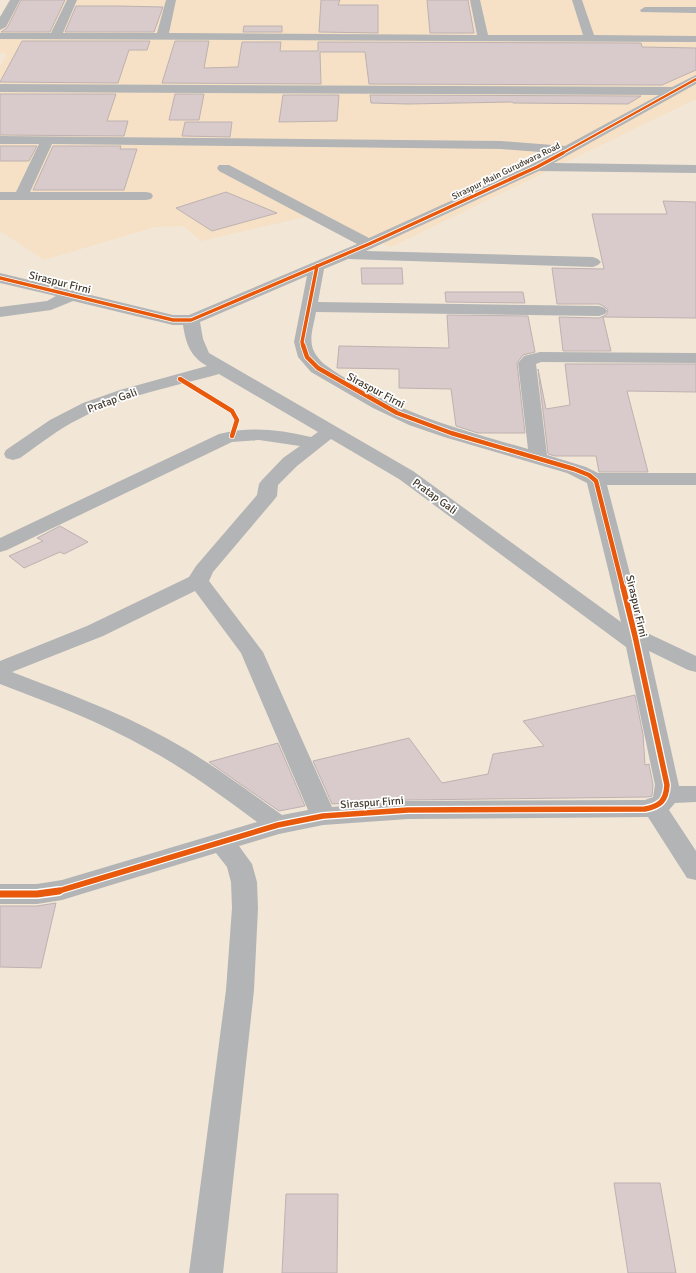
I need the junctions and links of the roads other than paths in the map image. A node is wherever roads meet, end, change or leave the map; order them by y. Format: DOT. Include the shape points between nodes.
graph roads {
  1 [pos="15,0"];
  2 [pos="72,0"];
  3 [pos="171,0"];
  4 [pos="475,0"];
  5 [pos="577,0"];
  6 [pos="645,10"];
  7 [pos="696,10"];
  8 [pos="0,27"];
  9 [pos="0,36"];
  10 [pos="55,37"];
  11 [pos="162,37"];
  12 [pos="483,37"];
  13 [pos="589,37"];
  14 [pos="696,39"];
  15 [pos="696,80"];
  16 [pos="0,88"];
  17 [pos="673,91"];
  18 [pos="0,140"];
  19 [pos="47,141"];
  20 [pos="568,150"];
  21 [pos="537,167"];
  22 [pos="224,168"];
  23 [pos="696,170"];
  24 [pos="0,196"];
  25 [pos="21,196"];
  26 [pos="146,196"];
  27 [pos="369,244"];
  28 [pos="344,254"];
  29 [pos="593,262"];
  30 [pos="317,266"];
  31 [pos="0,278"];
  32 [pos="72,295"];
  33 [pos="309,306"];
  34 [pos="599,311"];
  35 [pos="0,312"];
  36 [pos="191,320"];
  37 [pos="696,358"];
  38 [pos="221,368"];
  39 [pos="322,437"];
  40 [pos="13,454"];
  41 [pos="538,457"];
  42 [pos="594,479"];
  43 [pos="696,479"];
  44 [pos="0,546"];
  45 [pos="198,580"];
  46 [pos="635,640"];
  47 [pos="696,665"];
  48 [pos="0,669"];
  49 [pos="0,676"];
  50 [pos="696,794"];
  51 [pos="661,801"];
  52 [pos="323,816"];
  53 [pos="278,825"];
  54 [pos="221,842"];
  55 [pos="696,871"];
  56 [pos="0,894"];
  57 [pos="206,1273"];
  1 -- 8 [label="street"];
  2 -- 10 [label="street"];
  3 -- 11 [label="street"];
  4 -- 12 [label="street"];
  5 -- 13 [label="street"];
  6 -- 7 [label="street"];
  9 -- 10 [label="street"];
  10 -- 11 [label="street"];
  11 -- 12 [label="street"];
  12 -- 13 [label="street"];
  13 -- 14 [label="street"];
  15 -- 17 [label="street, Siraspur Main Gurudwara Road"];
  16 -- 17 [label="street"];
  17 -- 20 [label="street, Siraspur Main Gurudwara Road"];
  18 -- 19 [label="street"];
  19 -- 20 [label="street" via="500,145"];
  19 -- 25 [label="street"];
  20 -- 21 [label="street, Siraspur Main Gurudwara Road"];
  21 -- 23 [label="street"];
  21 -- 27 [label="street, Siraspur Main Gurudwara Road"];
  22 -- 27 [label="street"];
  24 -- 25 [label="street"];
  25 -- 26 [label="street"];
  27 -- 28 [label="street, Siraspur Main Gurudwara Road"];
  28 -- 29 [label="street"];
  28 -- 30 [label="street, Siraspur Main Gurudwara Road"];
  30 -- 33 [label="street, Siraspur Firni"];
  30 -- 36 [label="street, Siraspur Firni"];
  31 -- 32 [label="street, Siraspur Firni"];
  32 -- 35 [label="street" via="51,305"];
  32 -- 36 [label="street, Siraspur Firni" via="173,320"];
  33 -- 34 [label="street"];
  33 -- 41 [label="street, Siraspur Firni" via="303,348 306,358 328,376 415,421"];
  36 -- 38 [label="street, Pratap Gali" via="197,349 203,357"];
  37 -- 41 [label="street" via="540,357 530,360 527,363"];
  38 -- 39 [label="street, Pratap Gali"];
  38 -- 40 [label="street, Pratap Gali" via="140,390 90,407 60,422"];
  39 -- 44 [label="street" via="242,435 226,438"];
  39 -- 45 [label="street" via="290,462 269,484 267,496 203,570"];
  39 -- 46 [label="street, Pratap Gali" via="406,475"];
  41 -- 42 [label="street, Siraspur Firni"];
  42 -- 43 [label="street"];
  42 -- 46 [label="street, Siraspur Firni" via="598,483"];
  45 -- 48 [label="street" via="95,630"];
  45 -- 52 [label="street" via="252,652"];
  46 -- 47 [label="street, Siraspur Firni"];
  46 -- 51 [label="street, Siraspur Firni" via="668,785"];
  49 -- 53 [label="street" via="42,691 138,733 213,777"];
  50 -- 51 [label="street"];
  51 -- 52 [label="street, Siraspur Firni" via="645,809 408,810"];
  51 -- 55 [label="street"];
  52 -- 53 [label="street, Siraspur Firni"];
  53 -- 54 [label="street, Siraspur Firni"];
  54 -- 56 [label="street, Siraspur Firni" via="62,890 37,894"];
  54 -- 57 [label="street" via="239,864 244,882 245,908 240,990"];
}
